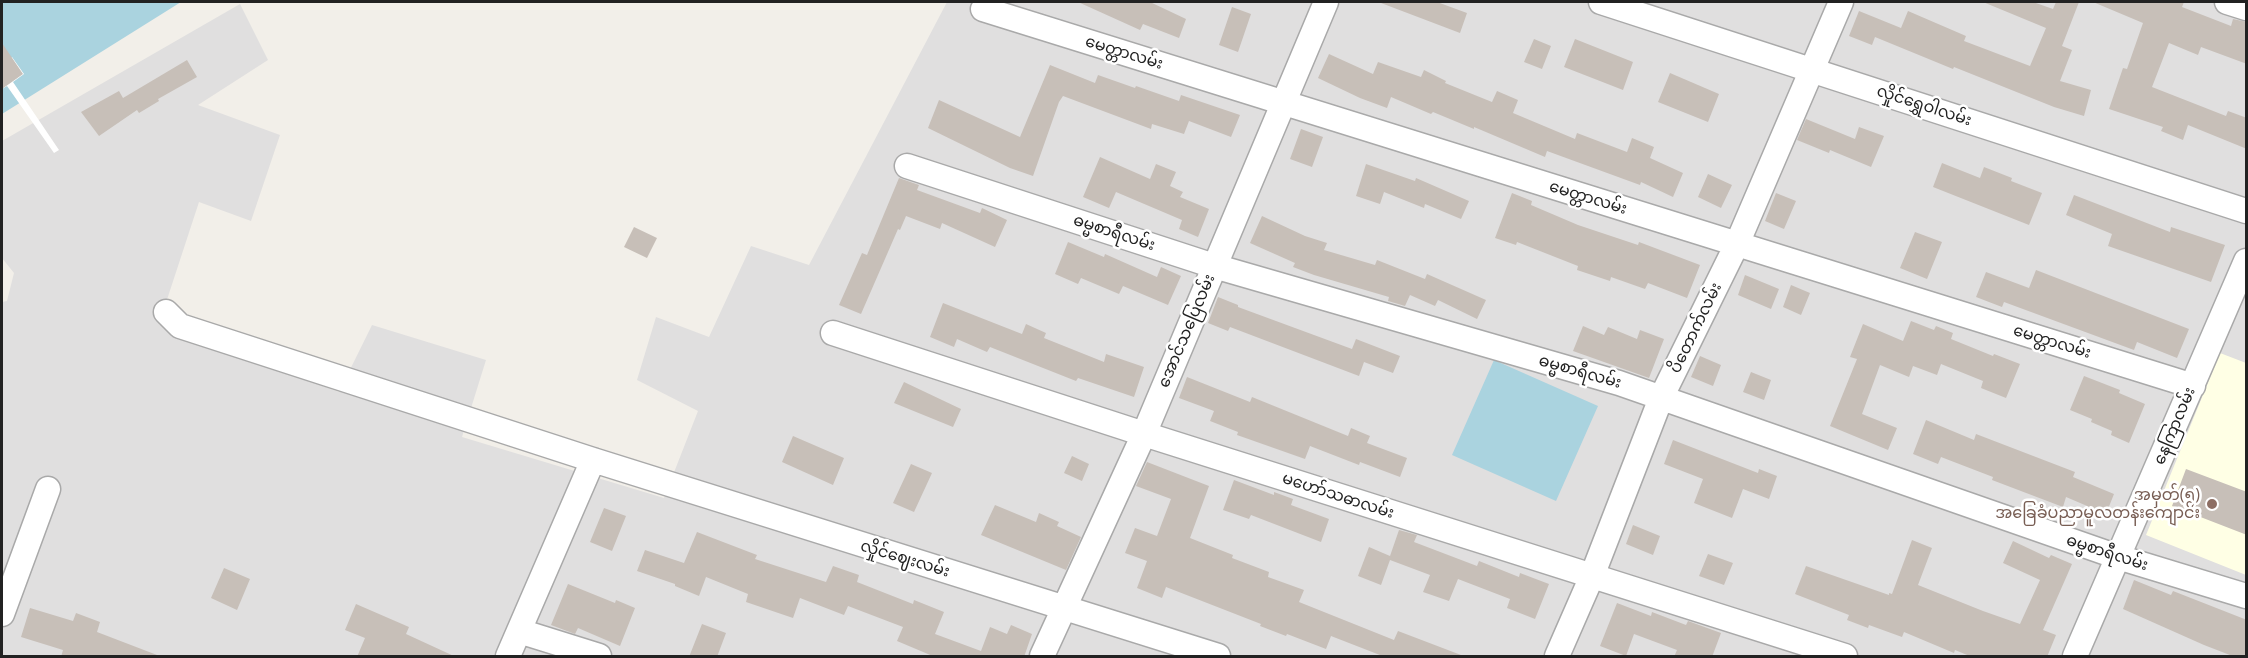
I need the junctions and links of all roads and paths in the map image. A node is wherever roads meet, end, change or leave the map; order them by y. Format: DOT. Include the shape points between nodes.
graph roads {
  1 [pos="1326,2"];
  2 [pos="1600,2"];
  3 [pos="1841,2"];
  4 [pos="2226,2"];
  5 [pos="2247,8"];
  6 [pos="983,9"];
  7 [pos="1812,70"];
  8 [pos="1283,103"];
  9 [pos="907,165"];
  10 [pos="2247,211"];
  11 [pos="1737,244"];
  12 [pos="2247,261"];
  13 [pos="1214,266"];
  14 [pos="166,312"];
  15 [pos="832,333"];
  16 [pos="2193,386"];
  17 [pos="1661,398"];
  18 [pos="1144,434"];
  19 [pos="593,460"];
  20 [pos="48,489"];
  21 [pos="2118,557"];
  22 [pos="1592,576"];
  23 [pos="2247,596"];
  24 [pos="1063,608"];
  25 [pos="2,614"];
  26 [pos="519,631"];
  27 [pos="508,657"];
  28 [pos="599,657"];
  29 [pos="1042,657"];
  30 [pos="1218,657"];
  31 [pos="1557,657"];
  32 [pos="1845,657"];
  33 [pos="2075,657"];
  1 -- 8 [label="street, အောင်သပြေလမ်း"];
  2 -- 7 [label="street, လှိုင်ရွှေဝါလမ်း"];
  3 -- 7 [label="street, ပိတောက်လမ်း"];
  4 -- 5 [label="street"];
  6 -- 8 [label="street, မေတ္တာလမ်း"];
  7 -- 10 [label="street, လှိုင်ရွှေဝါလမ်း"];
  7 -- 11 [label="street, ပိတောက်လမ်း"];
  8 -- 11 [label="street, မေတ္တာလမ်း"];
  8 -- 13 [label="street, အောင်သပြေလမ်း"];
  9 -- 13 [label="street, ဓမ္မစာရီလမ်း"];
  11 -- 16 [label="street, မေတ္တာလမ်း"];
  11 -- 17 [label="street, ပိတောက်လမ်း"];
  12 -- 16 [label="street, နေကြာလမ်း"];
  13 -- 17 [label="street, ဓမ္မစာရီလမ်း"];
  13 -- 18 [label="street, အောင်သပြေလမ်း"];
  14 -- 19 [label="street, လှိုင်ဈေးလမ်း" via="180,326"];
  15 -- 18 [label="street, မဟော်သဓာလမ်း"];
  16 -- 21 [label="street, နေကြာလမ်း"];
  17 -- 21 [label="street, ဓမ္မစာရီလမ်း"];
  17 -- 22 [label="street, ပိတောက်လမ်း"];
  18 -- 22 [label="street, မဟော်သဓာလမ်း"];
  18 -- 24 [label="street, အောင်သပြေလမ်း"];
  19 -- 24 [label="street, လှိုင်ဈေးလမ်း"];
  19 -- 26 [label="street"];
  20 -- 25 [label="street"];
  21 -- 23 [label="street, ဓမ္မစာရီလမ်း"];
  21 -- 33 [label="street, နေကြာလမ်း"];
  22 -- 31 [label="street, ပိတောက်လမ်း"];
  22 -- 32 [label="street, မဟော်သဓာလမ်း"];
  24 -- 29 [label="street, အောင်သပြေလမ်း"];
  24 -- 30 [label="street, လှိုင်ဈေးလမ်း"];
  26 -- 27 [label="street"];
  26 -- 28 [label="street"];
}
